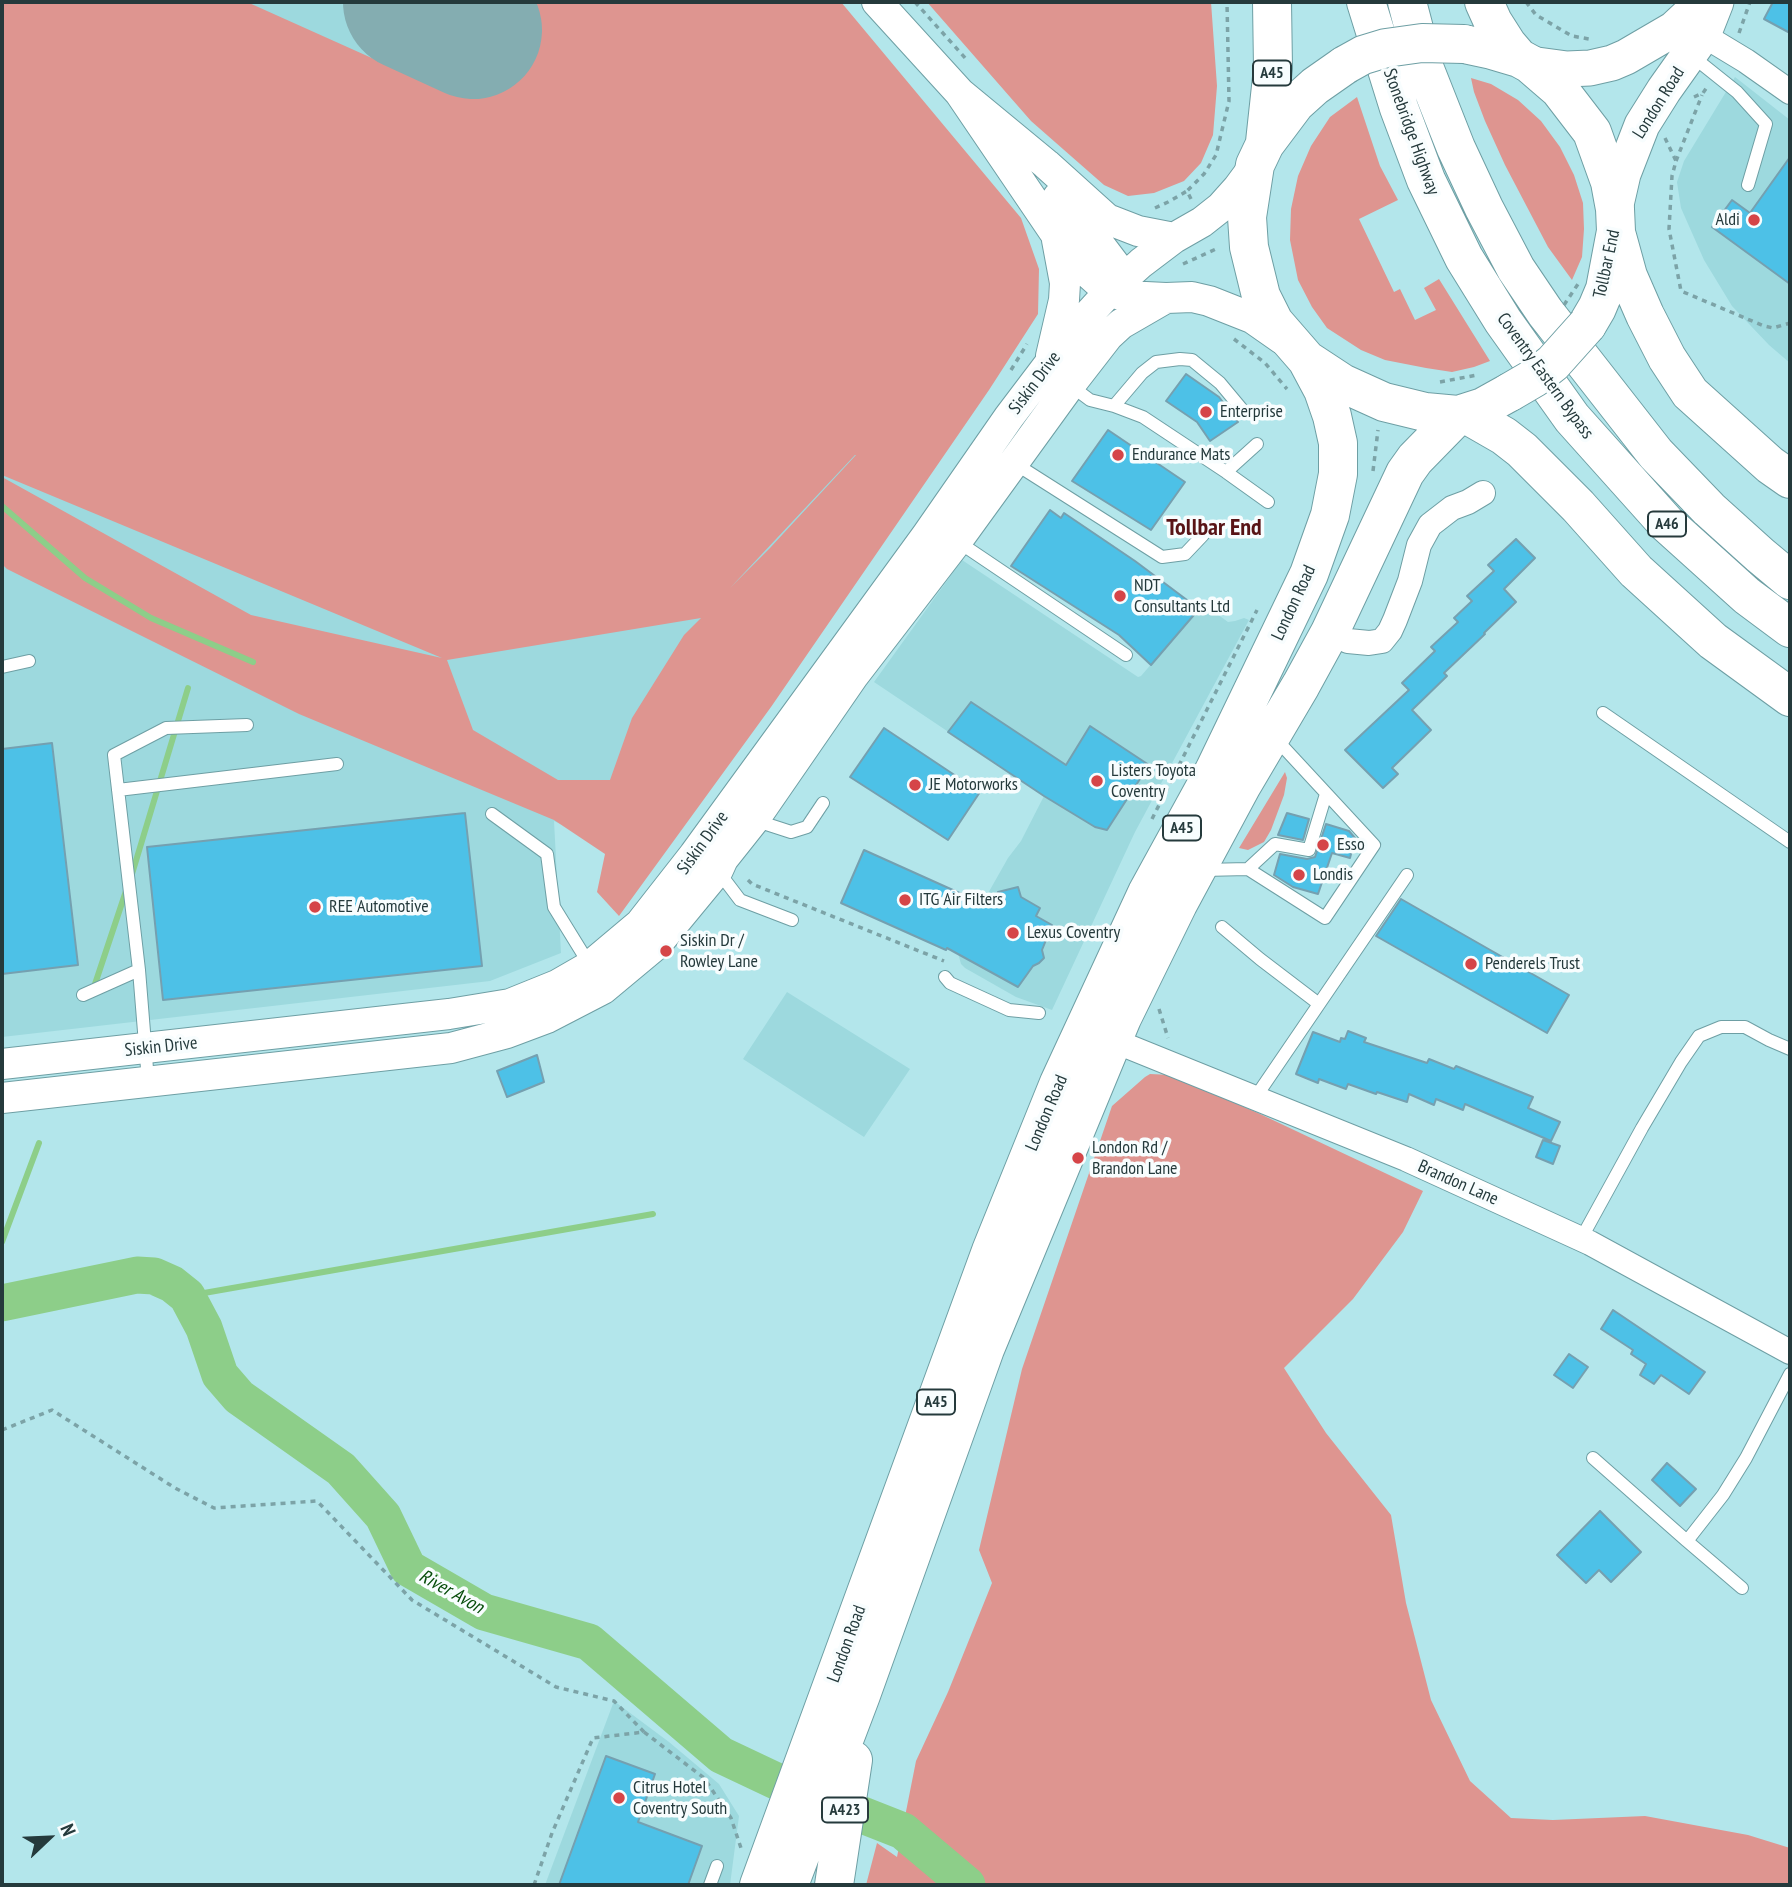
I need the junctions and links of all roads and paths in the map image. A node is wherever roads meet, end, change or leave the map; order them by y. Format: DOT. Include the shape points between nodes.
graph roads {
  1 [pos="877,2"];
  2 [pos="1227,2"];
  3 [pos="1272,2"];
  4 [pos="1366,2"];
  5 [pos="1407,2"];
  6 [pos="1484,2"];
  7 [pos="1527,2"];
  8 [pos="1716,2"];
  9 [pos="1699,31"];
  10 [pos="1592,39"];
  11 [pos="1525,61"];
  12 [pos="1790,92"];
  13 [pos="960,93"];
  14 [pos="1703,93"];
  15 [pos="1000,127"];
  16 [pos="1664,134"];
  17 [pos="1260,155"];
  18 [pos="1676,161"];
  19 [pos="1748,185"];
  20 [pos="1195,206"];
  21 [pos="1615,220"];
  22 [pos="1057,236"];
  23 [pos="1174,237"];
  24 [pos="1211,238"];
  25 [pos="1216,250"];
  26 [pos="1225,252"];
  27 [pos="1464,258"];
  28 [pos="1174,269"];
  29 [pos="1120,297"];
  30 [pos="1790,323"];
  31 [pos="1234,339"];
  32 [pos="1297,366"];
  33 [pos="1059,376"];
  34 [pos="1430,382"];
  35 [pos="1495,383"];
  36 [pos="1114,406"];
  37 [pos="1245,413"];
  38 [pos="1461,414"];
  39 [pos="1257,444"];
  40 [pos="1014,463"];
  41 [pos="1226,472"];
  42 [pos="1790,480"];
  43 [pos="1268,502"];
  44 [pos="1478,504"];
  45 [pos="1203,534"];
  46 [pos="957,541"];
  47 [pos="1790,580"];
  48 [pos="1260,604"];
  49 [pos="1790,628"];
  50 [pos="1330,632"];
  51 [pos="1126,655"];
  52 [pos="29,661"];
  53 [pos="2,667"];
  54 [pos="1790,697"];
  55 [pos="1603,713"];
  56 [pos="247,725"];
  57 [pos="1272,734"];
  58 [pos="337,764"];
  59 [pos="118,790"];
  60 [pos="1326,794"];
  61 [pos="823,803"];
  62 [pos="492,814"];
  63 [pos="1152,818"];
  64 [pos="754,820"];
  65 [pos="1790,842"];
  66 [pos="712,861"];
  67 [pos="1248,869"];
  68 [pos="1196,870"];
  69 [pos="1407,875"];
  70 [pos="792,920"];
  71 [pos="1222,927"];
  72 [pos="139,970"];
  73 [pos="596,977"];
  74 [pos="945,977"];
  75 [pos="83,995"];
  76 [pos="1319,1004"];
  77 [pos="1039,1013"];
  78 [pos="1112,1040"];
  79 [pos="144,1049"];
  80 [pos="1790,1049"];
  81 [pos="2,1065"];
  82 [pos="148,1081"];
  83 [pos="2,1098"];
  84 [pos="1255,1098"];
  85 [pos="1581,1239"];
  86 [pos="1790,1352"];
  87 [pos="1790,1374"];
  88 [pos="2,1430"];
  89 [pos="1593,1458"];
  90 [pos="1687,1541"];
  91 [pos="1742,1588"];
  92 [pos="861,1695"];
  93 [pos="840,1730"];
  94 [pos="644,1732"];
  95 [pos="717,1866"];
  96 [pos="771,1871"];
  97 [pos="534,1885"];
  98 [pos="710,1885"];
  99 [pos="834,1885"];
  1 -- 13 [label="street"];
  2 -- 20 [label="path" via="1229,101 1216,155 1186,191"];
  3 -- 17 [label="highway, A45" via="1273,68"];
  4 -- 27 [label="highway, Stonebridge Highway / A46" via="1426,180"];
  5 -- 47 [label="highway, Stonebridge Highway / A46" via="1456,148 1516,269 1656,454 1709,509"];
  6 -- 11 [label="highway" via="1507,44"];
  7 -- 10 [label="path" via="1536,15 1559,29"];
  8 -- 9 [label="main road, London Road"];
  9 -- 11 [label="main road, London Road" via="1674,29 1626,57 1590,68"];
  9 -- 12 [label="street"];
  9 -- 19 [label="lane" via="1737,93 1766,124"];
  9 -- 21 [label="main road, London Road" via="1642,125 1623,174"];
  11 -- 17 [label="highway, Tollbar End, bridge" via="1464,44 1422,43 1363,55 1295,104"];
  11 -- 21 [label="highway, Tollbar End" via="1559,89 1592,132 1610,182"];
  13 -- 15 [label="street"];
  13 -- 22 [label="street"];
  14 -- 18 [label="path"];
  15 -- 23 [label="street" via="1107,219 1138,231"];
  15 -- 29 [label="street" via="1090,232"];
  16 -- 18 [label="path"];
  17 -- 23 [label="street, Siskin Drive" via="1221,207"];
  17 -- 32 [label="highway, Tollbar End" via="1247,217 1252,267 1261,296"];
  18 -- 30 [label="path" via="1669,229 1681,291 1765,326"];
  21 -- 35 [label="highway, Tollbar End, bridge" via="1605,289 1580,294 1587,325 1534,378"];
  21 -- 42 [label="highway" via="1628,276 1667,358 1690,393"];
  22 -- 29 [label="street" via="1088,273"];
  22 -- 33 [label="street" via="1065,283"];
  23 -- 29 [label="street, Siskin Drive"];
  24 -- 25 [label="path"];
  25 -- 26 [label="path"];
  25 -- 28 [label="path"];
  27 -- 49 [label="highway, Coventry Eastern Bypass / A46" via="1572,418 1666,523"];
  29 -- 32 [label="street, Siskin Drive" via="1181,296 1209,301 1252,318"];
  29 -- 33 [label="street, Siskin Drive" via="1108,336"];
  31 -- 32 [label="path" via="1265,363"];
  32 -- 38 [label="highway, Tollbar End" via="1342,383 1381,419 1425,412"];
  32 -- 93 [label="highway, London Road / A45" via="1323,390 1338,443 1330,515 1297,599 1214,771 1147,892 1059,1083 990,1251"];
  33 -- 36 [label="lane" via="1090,400"];
  33 -- 40 [label="street, Siskin Drive"];
  33 -- 66 [label="street, Siskin Drive" via="1009,417"];
  34 -- 35 [label="path" via="1467,378"];
  35 -- 38 [label="highway, Tollbar End" via="1483,407"];
  36 -- 37 [label="lane" via="1156,362 1180,359 1192,360 1220,383"];
  36 -- 41 [label="lane" via="1143,417"];
  38 -- 50 [label="highway, London Road / A45" via="1405,473"];
  38 -- 54 [label="highway" via="1522,450 1646,580 1713,641"];
  39 -- 41 [label="lane"];
  40 -- 45 [label="lane" via="1162,557 1185,554"];
  40 -- 46 [label="street, Siskin Drive"];
  41 -- 43 [label="lane"];
  44 -- 50 [label="street" via="1452,508 1430,526 1419,545 1395,620 1382,641 1348,641"];
  46 -- 51 [label="lane"];
  46 -- 64 [label="street, Siskin Drive" via="854,675"];
  48 -- 63 [label="path"];
  50 -- 57 [label="highway, London Road / A45"];
  52 -- 53 [label="lane"];
  55 -- 65 [label="lane"];
  56 -- 59 [label="lane" via="166,727 114,755"];
  57 -- 60 [label="lane"];
  57 -- 68 [label="highway, London Road / A45"];
  58 -- 59 [label="lane"];
  59 -- 72 [label="lane"];
  60 -- 67 [label="lane" via="1308,850 1275,844"];
  60 -- 67 [label="lane" via="1374,845 1325,918"];
  61 -- 64 [label="lane" via="807,827 790,832"];
  62 -- 73 [label="lane" via="547,854 554,907"];
  64 -- 66 [label="street, Siskin Drive"];
  66 -- 70 [label="lane" via="740,900"];
  66 -- 73 [label="street, Siskin Drive" via="640,924"];
  66 -- 74 [label="path" via="752,884 948,962"];
  67 -- 68 [label="lane"];
  68 -- 78 [label="highway, London Road / A45"];
  69 -- 76 [label="lane"];
  71 -- 76 [label="lane"];
  72 -- 75 [label="lane"];
  72 -- 79 [label="lane"];
  73 -- 79 [label="street, Siskin Drive" via="557,985 510,1004 449,1014"];
  73 -- 82 [label="street, Siskin Drive" via="547,1018 451,1048"];
  74 -- 77 [label="lane" via="1009,1010"];
  76 -- 84 [label="lane"];
  78 -- 84 [label="street, Brandon Lane"];
  78 -- 92 [label="highway, London Road / A45" via="985,1349"];
  79 -- 81 [label="street, Siskin Drive"];
  79 -- 82 [label="lane"];
  80 -- 85 [label="lane" via="1745,1027 1721,1027 1699,1036"];
  82 -- 83 [label="street, Siskin Drive"];
  84 -- 85 [label="street, Brandon Lane" via="1406,1159"];
  85 -- 86 [label="street, Brandon Lane"];
  87 -- 90 [label="lane" via="1746,1458"];
  88 -- 94 [label="path" via="52,1410 175,1488 214,1507 317,1501 412,1600 556,1687 614,1701"];
  89 -- 90 [label="lane"];
  90 -- 91 [label="lane"];
  92 -- 93 [label="highway, A423"];
  93 -- 96 [label="highway, London Road / A45"];
  93 -- 99 [label="highway, A423"];
  94 -- 96 [label="path" via="704,1778"];
  94 -- 97 [label="path" via="593,1738"];
  95 -- 98 [label="lane"];
}
